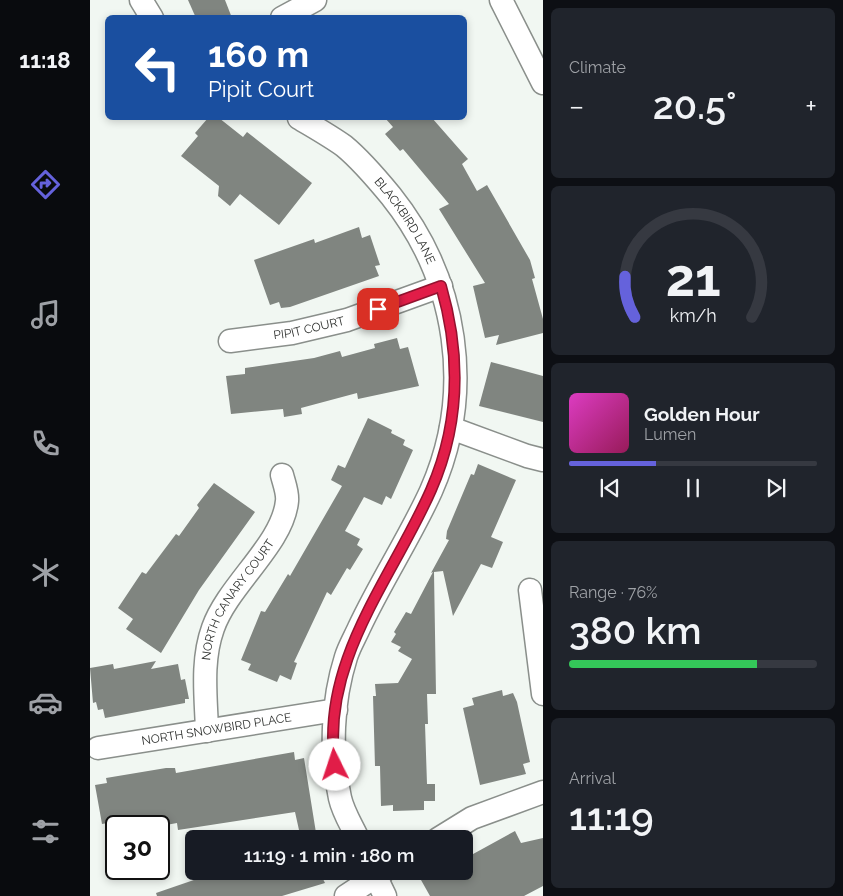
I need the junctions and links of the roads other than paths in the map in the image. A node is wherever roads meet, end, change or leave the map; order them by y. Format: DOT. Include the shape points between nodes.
graph roads {
  1 [pos="141,0"];
  2 [pos="315,0"];
  3 [pos="501,0"];
  4 [pos="150,15"];
  5 [pos="288,15"];
  6 [pos="543,83"];
  7 [pos="302,120"];
  8 [pos="441,286"];
  9 [pos="230,340"];
  10 [pos="451,428"];
  11 [pos="543,460"];
  12 [pos="282,475"];
  13 [pos="530,590"];
  14 [pos="543,694"];
  15 [pos="336,710"];
  16 [pos="207,731"];
  17 [pos="98,748"];
  18 [pos="543,792"];
  19 [pos="354,830"];
  20 [pos="453,830"];
  21 [pos="377,880"];
  22 [pos="346,896"];
  1 -- 4 [label="street"];
  2 -- 5 [label="street"];
  3 -- 6 [label="street"];
  7 -- 8 [label="street, BLACKBIRD LANE" via="344,147 380,182 421,240"];
  8 -- 9 [label="street, PIPIT COURT" via="347,320 292,333"];
  8 -- 10 [label="street, BLACKBIRD LANE" via="451,320 456,355 456,393"];
  10 -- 11 [label="street"];
  10 -- 15 [label="street, BLACKBIRD LANE" via="431,490 346,657"];
  12 -- 16 [label="street, NORTH CANARY COURT" via="288,500 281,525 225,603 213,629 205,668"];
  13 -- 14 [label="street"];
  15 -- 16 [label="street, NORTH SNOWBIRD PLACE"];
  15 -- 19 [label="street, BLACKBIRD LANE" via="333,748 340,800"];
  16 -- 17 [label="street, NORTH SNOWBIRD PLACE"];
  18 -- 20 [label="street" via="472,818"];
  21 -- 22 [label="street"];
}
